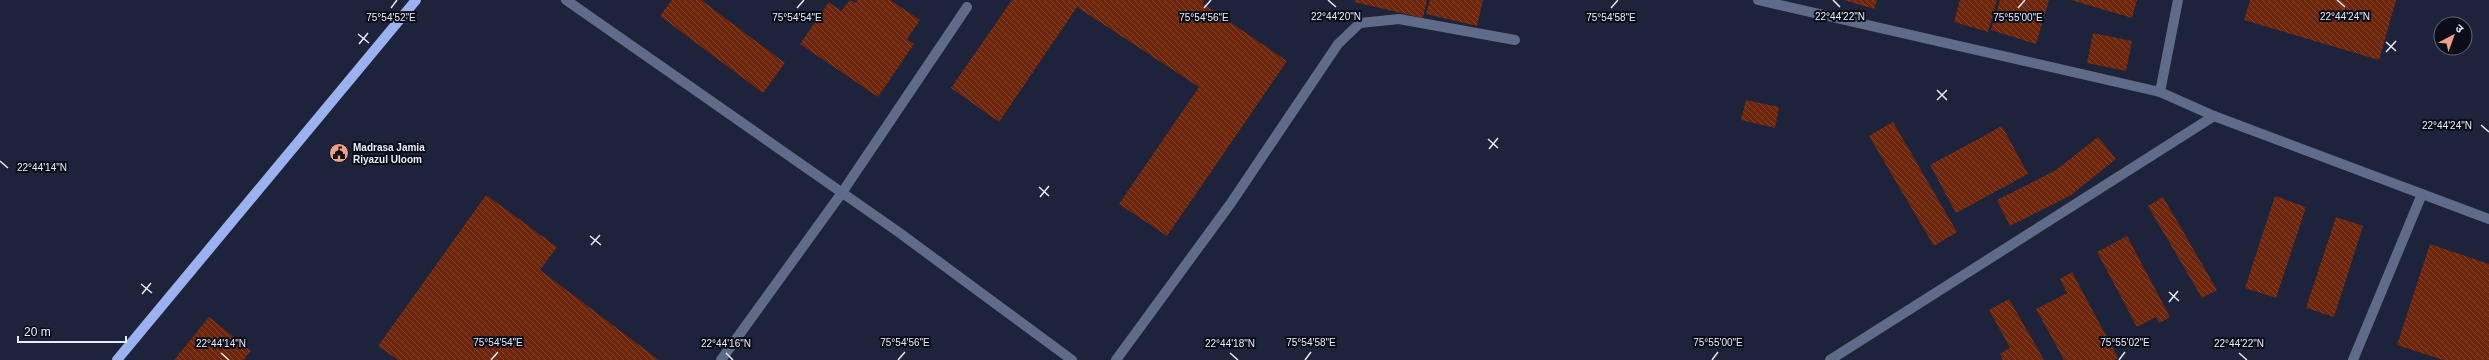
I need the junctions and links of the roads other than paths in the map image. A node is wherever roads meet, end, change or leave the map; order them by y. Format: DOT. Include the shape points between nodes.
graph roads {
  1 [pos="416,0"];
  2 [pos="566,0"];
  3 [pos="1758,0"];
  4 [pos="2178,0"];
  5 [pos="967,7"];
  6 [pos="1515,40"];
  7 [pos="2160,92"];
  8 [pos="2214,116"];
  9 [pos="841,194"];
  10 [pos="2422,194"];
  11 [pos="2489,219"];
  12 [pos="117,360"];
  13 [pos="721,360"];
  14 [pos="1072,360"];
  15 [pos="1116,360"];
  16 [pos="1830,360"];
  17 [pos="2353,360"];
  1 -- 12 [label="main road"];
  2 -- 9 [label="street"];
  3 -- 7 [label="street"];
  4 -- 7 [label="street"];
  5 -- 9 [label="street"];
  6 -- 15 [label="street" via="1399,19 1360,23 1338,44 1231,202"];
  7 -- 8 [label="street"];
  8 -- 10 [label="street"];
  8 -- 16 [label="street"];
  9 -- 13 [label="street"];
  9 -- 14 [label="street" via="897,231"];
  10 -- 11 [label="street"];
  10 -- 17 [label="street"];
}
